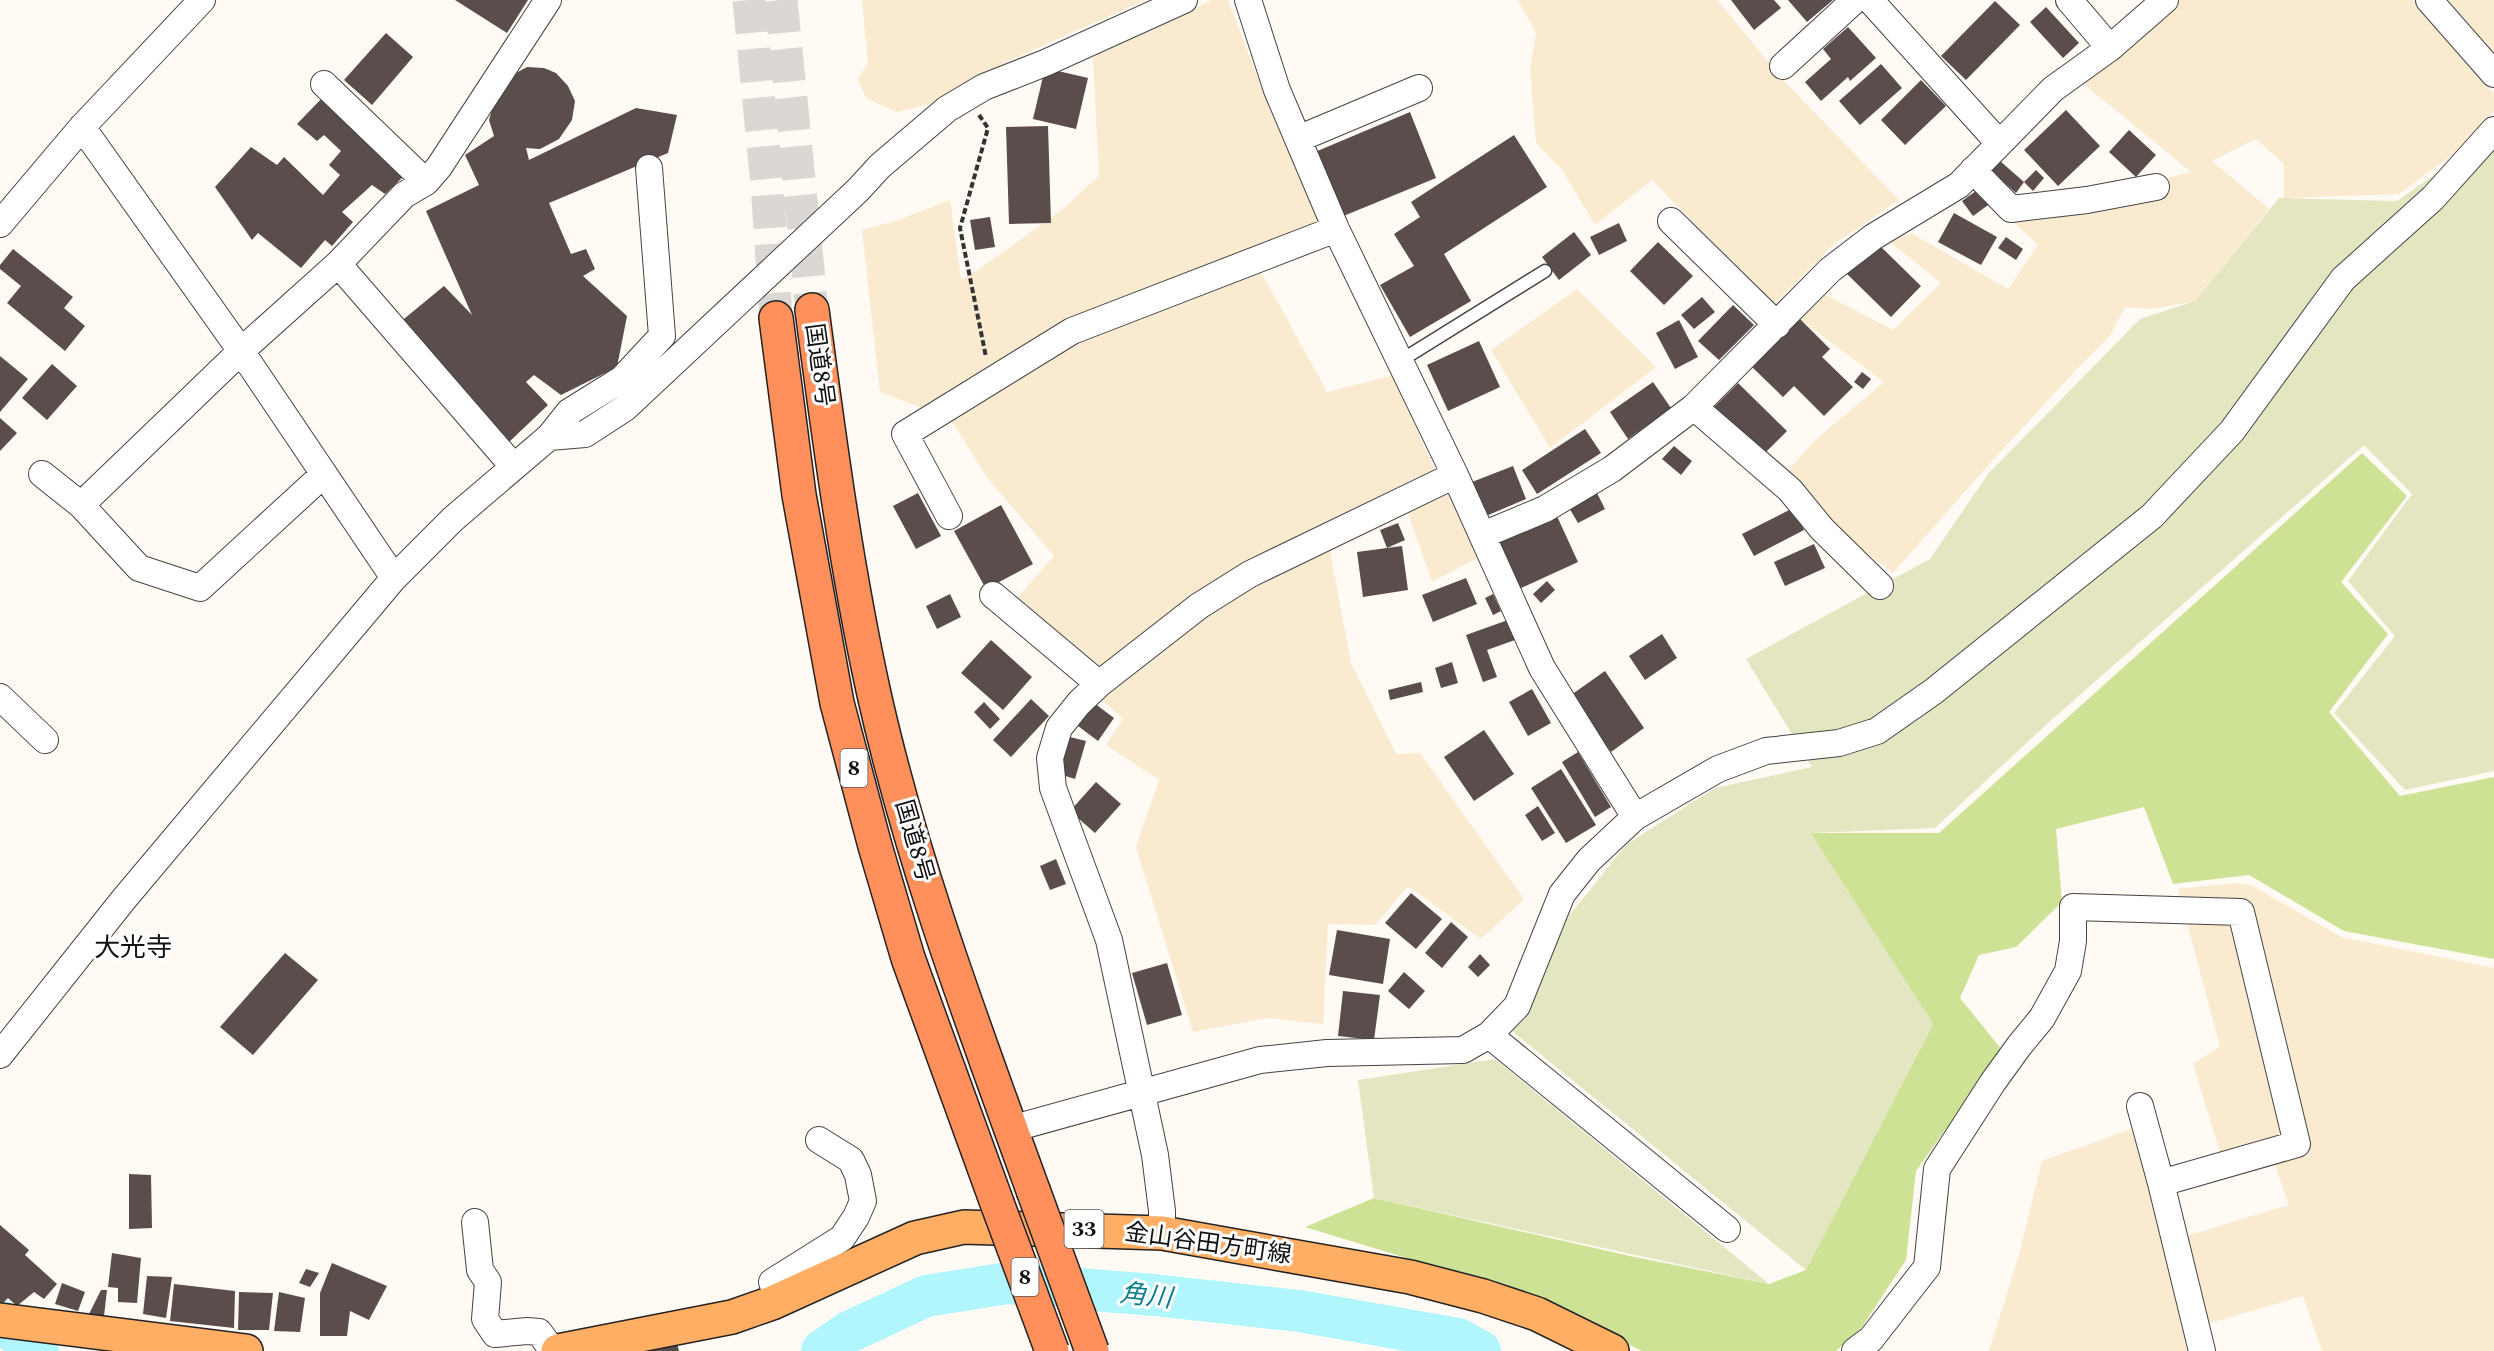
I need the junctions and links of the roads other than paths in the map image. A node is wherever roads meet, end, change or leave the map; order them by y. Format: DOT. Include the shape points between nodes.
graph roads {
  1 [pos="202,0"];
  2 [pos="548,0"];
  3 [pos="1184,0"];
  4 [pos="1248,0"];
  5 [pos="1855,0"];
  6 [pos="1870,0"];
  7 [pos="2069,0"];
  8 [pos="2165,0"];
  9 [pos="2429,0"];
  10 [pos="2110,48"];
  11 [pos="1783,66"];
  12 [pos="2494,74"];
  13 [pos="324,84"];
  14 [pos="1419,88"];
  15 [pos="82,127"];
  16 [pos="2494,130"];
  17 [pos="1298,139"];
  18 [pos="1999,143"];
  19 [pos="649,168"];
  20 [pos="1973,170"];
  21 [pos="426,182"];
  22 [pos="2156,188"];
  23 [pos="1671,221"];
  24 [pos="0,224"];
  25 [pos="1336,229"];
  26 [pos="338,264"];
  27 [pos="1545,271"];
  28 [pos="812,310"];
  29 [pos="776,318"];
  30 [pos="1777,325"];
  31 [pos="241,351"];
  32 [pos="1400,361"];
  33 [pos="1694,407"];
  34 [pos="549,437"];
  35 [pos="513,466"];
  36 [pos="42,474"];
  37 [pos="324,474"];
  38 [pos="1455,474"];
  39 [pos="81,505"];
  40 [pos="949,516"];
  41 [pos="1483,535"];
  42 [pos="394,578"];
  43 [pos="1880,586"];
  44 [pos="993,595"];
  45 [pos="1099,684"];
  46 [pos="0,697"];
  47 [pos="45,740"];
  48 [pos="1635,817"];
  49 [pos="1490,1035"];
  50 [pos="0,1055"];
  51 [pos="1141,1095"];
  52 [pos="2140,1106"];
  53 [pos="1011,1129"];
  54 [pos="819,1140"];
  55 [pos="2161,1183"];
  56 [pos="475,1222"];
  57 [pos="1727,1229"];
  58 [pos="1162,1233"];
  59 [pos="778,1300"];
  60 [pos="0,1320"];
  61 [pos="180,1347"];
  62 [pos="246,1351"];
  63 [pos="553,1351"];
  64 [pos="558,1351"];
  65 [pos="1052,1351"];
  66 [pos="1092,1351"];
  67 [pos="1612,1351"];
  68 [pos="1855,1351"];
  69 [pos="2202,1351"];
  1 -- 15 [label="street"];
  2 -- 21 [label="street"];
  3 -- 34 [label="street" via="984,87 947,109 880,166 626,408 585,434"];
  4 -- 17 [label="street" via="1277,90"];
  5 -- 11 [label="street"];
  6 -- 18 [label="street"];
  7 -- 10 [label="street"];
  8 -- 10 [label="street"];
  9 -- 12 [label="street"];
  10 -- 18 [label="street" via="2053,89"];
  13 -- 21 [label="street"];
  14 -- 17 [label="street"];
  15 -- 24 [label="street"];
  15 -- 31 [label="street"];
  16 -- 48 [label="street" via="2433,198 2343,279 2232,431 2152,516 1934,691 1876,731 1839,743 1766,751 1718,769"];
  17 -- 25 [label="street"];
  18 -- 20 [label="street"];
  19 -- 34 [label="street" via="662,336 622,379 569,412"];
  20 -- 22 [label="street" via="2011,209"];
  20 -- 30 [label="street" via="1959,185 1873,237 1830,270"];
  21 -- 26 [label="street" via="404,195"];
  23 -- 30 [label="street"];
  25 -- 32 [label="street"];
  25 -- 40 [label="street" via="1072,331 905,434"];
  26 -- 31 [label="street"];
  26 -- 35 [label="street"];
  27 -- 32 [label="lane"];
  28 -- 53 [label="highway, 国道8号 / 8" via="837,496 874,694 945,946"];
  29 -- 65 [label="highway, 国道8号 / 8, bridge" via="799,495 837,703 875,846 908,958"];
  30 -- 33 [label="street"];
  31 -- 37 [label="street"];
  31 -- 39 [label="street"];
  32 -- 38 [label="street"];
  33 -- 41 [label="street" via="1603,474 1545,509"];
  33 -- 43 [label="street" via="1790,490 1822,529"];
  34 -- 35 [label="street"];
  35 -- 42 [label="street"];
  36 -- 39 [label="street"];
  37 -- 39 [label="street" via="200,588 139,568"];
  37 -- 42 [label="street"];
  38 -- 41 [label="street"];
  38 -- 45 [label="street" via="1250,574 1199,606"];
  41 -- 48 [label="street" via="1542,668"];
  42 -- 50 [label="street" via="124,900"];
  44 -- 45 [label="street"];
  45 -- 51 [label="street" via="1059,728 1050,758 1053,788 1109,940"];
  46 -- 47 [label="street"];
  48 -- 49 [label="street" via="1589,860 1562,894 1517,1006"];
  49 -- 51 [label="street" via="1463,1050 1327,1053 1260,1060"];
  49 -- 57 [label="street"];
  51 -- 53 [label="street"];
  51 -- 58 [label="street" via="1155,1155"];
  52 -- 55 [label="street"];
  53 -- 66 [label="highway, 国道8号 / 8, bridge"];
  54 -- 59 [label="street" via="851,1160 863,1201 842,1238 772,1282"];
  55 -- 68 [label="street" via="2297,1144 2241,912 2073,908 2068,971 2042,1018 1993,1082 1937,1169 1927,1267 1871,1339"];
  55 -- 69 [label="street"];
  56 -- 63 [label="street" via="480,1270 488,1282 485,1319 489,1328 495,1334 539,1332"];
  58 -- 59 [label="main road, 金山谷田方町線 / 33" via="964,1227 915,1238"];
  58 -- 67 [label="main road, 金山谷田方町線 / 33" via="1410,1277 1483,1296 1538,1314"];
  59 -- 64 [label="main road, 金山谷田方町線 / 33" via="732,1317"];
  60 -- 61 [label="main road"];
  61 -- 62 [label="main road"];
}
